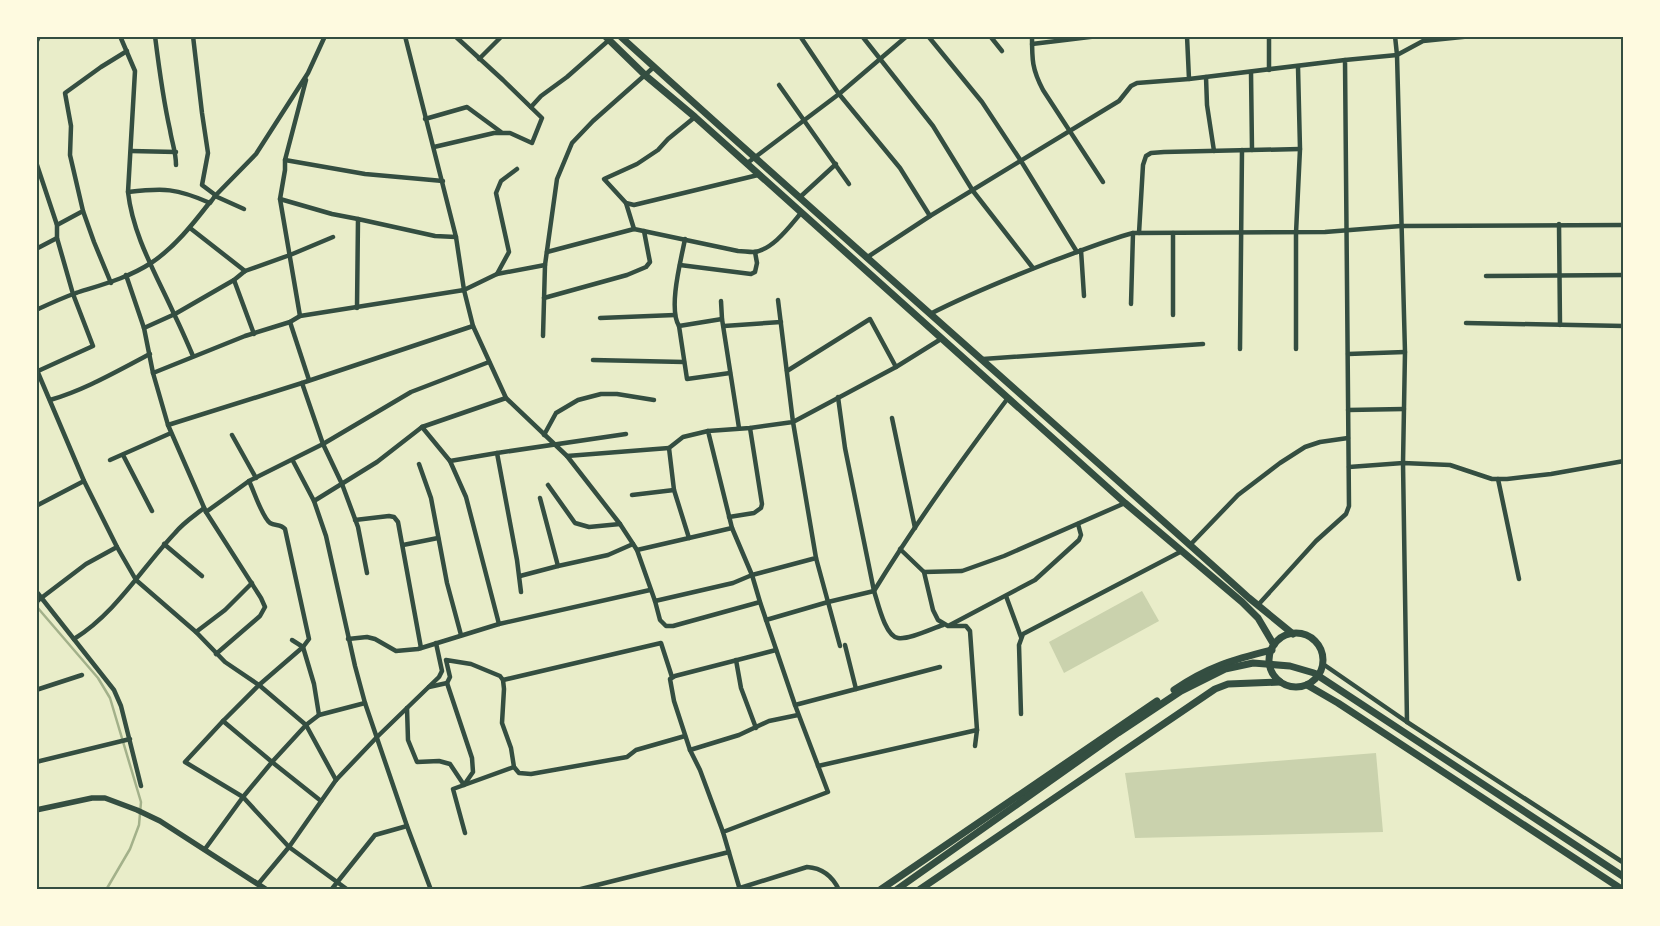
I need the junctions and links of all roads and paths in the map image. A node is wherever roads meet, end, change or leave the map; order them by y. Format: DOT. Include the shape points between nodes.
graph roads {
  1 [pos="40,36"];
  2 [pos="120,36"];
  3 [pos="155,36"];
  4 [pos="193,36"];
  5 [pos="326,36"];
  6 [pos="404,36"];
  7 [pos="455,36"];
  8 [pos="466,36"];
  9 [pos="620,36"];
  10 [pos="800,36"];
  11 [pos="862,36"];
  12 [pos="907,36"];
  13 [pos="928,36"];
  14 [pos="990,36"];
  15 [pos="1032,36"];
  16 [pos="1098,36"];
  17 [pos="1187,36"];
  18 [pos="1269,36"];
  19 [pos="1395,36"];
  20 [pos="1472,36"];
  21 [pos="501,37"];
  22 [pos="607,38"];
  23 [pos="1441,38"];
  24 [pos="461,42"];
  25 [pos="36,43"];
  26 [pos="1032,44"];
  27 [pos="127,51"];
  28 [pos="1002,51"];
  29 [pos="1397,55"];
  30 [pos="479,59"];
  31 [pos="879,59"];
  32 [pos="1345,60"];
  33 [pos="654,67"];
  34 [pos="1298,67"];
  35 [pos="1269,70"];
  36 [pos="1251,72"];
  37 [pos="308,73"];
  38 [pos="646,76"];
  39 [pos="1206,77"];
  40 [pos="1189,79"];
  41 [pos="779,85"];
  42 [pos="839,94"];
  43 [pos="531,107"];
  44 [pos="695,117"];
  45 [pos="425,119"];
  46 [pos="803,121"];
  47 [pos="1070,131"];
  48 [pos="503,134"];
  49 [pos="434,147"];
  50 [pos="1242,150"];
  51 [pos="1252,150"];
  52 [pos="1300,150"];
  53 [pos="131,151"];
  54 [pos="1214,151"];
  55 [pos="176,152"];
  56 [pos="755,157"];
  57 [pos="285,160"];
  58 [pos="1021,161"];
  59 [pos="36,162"];
  60 [pos="746,164"];
  61 [pos="836,164"];
  62 [pos="176,165"];
  63 [pos="517,169"];
  64 [pos="758,175"];
  65 [pos="442,181"];
  66 [pos="1102,182"];
  67 [pos="849,184"];
  68 [pos="973,191"];
  69 [pos="128,192"];
  70 [pos="215,196"];
  71 [pos="799,198"];
  72 [pos="280,199"];
  73 [pos="210,203"];
  74 [pos="626,203"];
  75 [pos="244,209"];
  76 [pos="83,211"];
  77 [pos="801,213"];
  78 [pos="930,216"];
  79 [pos="358,219"];
  80 [pos="1559,224"];
  81 [pos="57,225"];
  82 [pos="1624,225"];
  83 [pos="1401,226"];
  84 [pos="190,228"];
  85 [pos="634,229"];
  86 [pos="644,231"];
  87 [pos="1347,231"];
  88 [pos="1136,233"];
  89 [pos="1173,233"];
  90 [pos="1241,233"];
  91 [pos="1296,233"];
  92 [pos="333,237"];
  93 [pos="456,237"];
  94 [pos="57,238"];
  95 [pos="685,238"];
  96 [pos="36,248"];
  97 [pos="1079,251"];
  98 [pos="548,252"];
  99 [pos="755,252"];
  100 [pos="290,255"];
  101 [pos="866,258"];
  102 [pos="150,264"];
  103 [pos="544,265"];
  104 [pos="680,265"];
  105 [pos="1034,268"];
  106 [pos="245,270"];
  107 [pos="497,274"];
  108 [pos="126,275"];
  109 [pos="1624,275"];
  110 [pos="1486,276"];
  111 [pos="1560,276"];
  112 [pos="234,280"];
  113 [pos="111,283"];
  114 [pos="464,290"];
  115 [pos="73,294"];
  116 [pos="1084,296"];
  117 [pos="544,298"];
  118 [pos="778,300"];
  119 [pos="720,301"];
  120 [pos="1131,304"];
  121 [pos="358,308"];
  122 [pos="36,310"];
  123 [pos="175,314"];
  124 [pos="930,314"];
  125 [pos="675,315"];
  126 [pos="300,316"];
  127 [pos="1173,316"];
  128 [pos="600,318"];
  129 [pos="722,319"];
  130 [pos="290,322"];
  131 [pos="781,322"];
  132 [pos="1466,323"];
  133 [pos="1560,325"];
  134 [pos="473,326"];
  135 [pos="679,326"];
  136 [pos="724,326"];
  137 [pos="1624,326"];
  138 [pos="144,328"];
  139 [pos="254,334"];
  140 [pos="543,336"];
  141 [pos="941,339"];
  142 [pos="1203,344"];
  143 [pos="1240,349"];
  144 [pos="1296,349"];
  145 [pos="1405,352"];
  146 [pos="150,354"];
  147 [pos="1348,354"];
  148 [pos="193,356"];
  149 [pos="983,359"];
  150 [pos="593,360"];
  151 [pos="489,362"];
  152 [pos="684,362"];
  153 [pos="896,367"];
  154 [pos="37,370"];
  155 [pos="787,371"];
  156 [pos="153,373"];
  157 [pos="730,373"];
  158 [pos="309,380"];
  159 [pos="302,383"];
  160 [pos="838,397"];
  161 [pos="506,398"];
  162 [pos="1008,398"];
  163 [pos="50,400"];
  164 [pos="654,400"];
  165 [pos="1404,409"];
  166 [pos="1348,410"];
  167 [pos="892,418"];
  168 [pos="793,422"];
  169 [pos="168,424"];
  170 [pos="422,427"];
  171 [pos="739,428"];
  172 [pos="750,428"];
  173 [pos="708,431"];
  174 [pos="172,433"];
  175 [pos="626,434"];
  176 [pos="232,435"];
  177 [pos="544,435"];
  178 [pos="1348,438"];
  179 [pos="323,444"];
  180 [pos="556,445"];
  181 [pos="669,448"];
  182 [pos="497,453"];
  183 [pos="123,455"];
  184 [pos="567,456"];
  185 [pos="110,460"];
  186 [pos="293,461"];
  187 [pos="1624,461"];
  188 [pos="450,462"];
  189 [pos="1403,463"];
  190 [pos="419,464"];
  191 [pos="1349,466"];
  192 [pos="256,478"];
  193 [pos="1498,479"];
  194 [pos="84,480"];
  195 [pos="249,482"];
  196 [pos="342,484"];
  197 [pos="548,485"];
  198 [pos="674,490"];
  199 [pos="632,495"];
  200 [pos="540,498"];
  201 [pos="314,501"];
  202 [pos="1125,503"];
  203 [pos="36,506"];
  204 [pos="205,510"];
  205 [pos="152,511"];
  206 [pos="729,517"];
  207 [pos="355,520"];
  208 [pos="620,524"];
  209 [pos="1078,524"];
  210 [pos="732,528"];
  211 [pos="915,528"];
  212 [pos="438,538"];
  213 [pos="689,538"];
  214 [pos="164,544"];
  215 [pos="633,544"];
  216 [pos="403,545"];
  217 [pos="1190,545"];
  218 [pos="117,547"];
  219 [pos="900,549"];
  220 [pos="637,550"];
  221 [pos="1182,551"];
  222 [pos="816,558"];
  223 [pos="558,566"];
  224 [pos="924,572"];
  225 [pos="367,573"];
  226 [pos="752,575"];
  227 [pos="202,576"];
  228 [pos="520,576"];
  229 [pos="1520,578"];
  230 [pos="136,580"];
  231 [pos="252,583"];
  232 [pos="650,590"];
  233 [pos="36,591"];
  234 [pos="874,591"];
  235 [pos="521,592"];
  236 [pos="1006,596"];
  237 [pos="38,601"];
  238 [pos="655,601"];
  239 [pos="760,602"];
  240 [pos="828,602"];
  241 [pos="1258,606"];
  242 [pos="36,610"];
  243 [pos="766,620"];
  244 [pos="499,624"];
  245 [pos="946,625"];
  246 [pos="196,632"];
  247 [pos="1293,634"];
  248 [pos="460,635"];
  249 [pos="1021,637"];
  250 [pos="74,639"];
  251 [pos="348,639"];
  252 [pos="292,640"];
  253 [pos="436,643"];
  254 [pos="303,647"];
  255 [pos="1273,647"];
  256 [pos="421,648"];
  257 [pos="776,650"];
  258 [pos="216,654"];
  259 [pos="736,660"];
  260 [pos="1323,664"];
  261 [pos="940,667"];
  262 [pos="82,675"];
  263 [pos="672,677"];
  264 [pos="503,680"];
  265 [pos="1280,682"];
  266 [pos="447,683"];
  267 [pos="259,685"];
  268 [pos="1307,685"];
  269 [pos="429,687"];
  270 [pos="856,689"];
  271 [pos="36,690"];
  272 [pos="366,703"];
  273 [pos="795,705"];
  274 [pos="407,708"];
  275 [pos="319,714"];
  276 [pos="1021,714"];
  277 [pos="798,715"];
  278 [pos="223,721"];
  279 [pos="1407,722"];
  280 [pos="306,725"];
  281 [pos="756,728"];
  282 [pos="977,730"];
  283 [pos="378,736"];
  284 [pos="685,736"];
  285 [pos="127,739"];
  286 [pos="976,746"];
  287 [pos="690,750"];
  288 [pos="36,762"];
  289 [pos="272,762"];
  290 [pos="818,766"];
  291 [pos="514,767"];
  292 [pos="336,780"];
  293 [pos="464,785"];
  294 [pos="141,786"];
  295 [pos="243,797"];
  296 [pos="321,800"];
  297 [pos="36,810"];
  298 [pos="407,826"];
  299 [pos="722,832"];
  300 [pos="465,833"];
  301 [pos="289,847"];
  302 [pos="205,849"];
  303 [pos="729,852"];
  304 [pos="1624,863"];
  305 [pos="1624,877"];
  306 [pos="338,882"];
  307 [pos="259,883"];
  308 [pos="589,888"];
  309 [pos="740,889"];
  310 [pos="267,890"];
  311 [pos="331,890"];
  312 [pos="348,890"];
  313 [pos="431,890"];
  314 [pos="577,890"];
  315 [pos="838,890"];
  316 [pos="880,890"];
  317 [pos="896,890"];
  318 [pos="919,890"];
  319 [pos="1623,890"];
  1 -- 25 [label="street"];
  2 -- 27 [label="street"];
  3 -- 55 [label="street"];
  4 -- 70 [label="street" via="208,153 202,186"];
  5 -- 37 [label="street"];
  6 -- 45 [label="street"];
  7 -- 24 [label="street"];
  8 -- 24 [label="street"];
  9 -- 33 [label="highway"];
  10 -- 42 [label="street"];
  11 -- 31 [label="street"];
  12 -- 31 [label="street"];
  13 -- 58 [label="street" via="982,102"];
  14 -- 28 [label="street"];
  15 -- 26 [label="street"];
  16 -- 26 [label="street"];
  17 -- 40 [label="street"];
  18 -- 35 [label="street"];
  19 -- 29 [label="street"];
  20 -- 23 [label="street"];
  21 -- 30 [label="street"];
  22 -- 38 [label="highway"];
  22 -- 43 [label="street"];
  23 -- 29 [label="street" via="1423,41"];
  24 -- 30 [label="street"];
  26 -- 47 [label="street" via="1034,74"];
  27 -- 53 [label="street" via="135,71"];
  27 -- 76 [label="street" via="65,93 71,126 70,155"];
  29 -- 32 [label="street"];
  29 -- 83 [label="street"];
  30 -- 43 [label="street"];
  31 -- 42 [label="street"];
  31 -- 68 [label="street" via="933,126"];
  32 -- 34 [label="street"];
  32 -- 87 [label="street"];
  33 -- 38 [label="street"];
  33 -- 56 [label="highway"];
  34 -- 35 [label="street"];
  34 -- 52 [label="street"];
  35 -- 36 [label="street"];
  36 -- 39 [label="street"];
  36 -- 51 [label="street"];
  37 -- 57 [label="street"];
  37 -- 70 [label="street" via="256,154"];
  38 -- 44 [label="highway"];
  38 -- 98 [label="street" via="593,120 572,143 557,179"];
  39 -- 40 [label="street"];
  39 -- 54 [label="street"];
  40 -- 47 [label="street" via="1137,83 1119,100"];
  41 -- 46 [label="street"];
  42 -- 46 [label="street"];
  42 -- 78 [label="street" via="900,168"];
  43 -- 48 [label="street" via="542,118 532,142 510,133"];
  44 -- 60 [label="highway"];
  44 -- 74 [label="street" via="658,150 604,179"];
  45 -- 48 [label="street" via="467,107"];
  45 -- 49 [label="street"];
  46 -- 56 [label="street"];
  46 -- 61 [label="street"];
  47 -- 58 [label="street"];
  47 -- 66 [label="street"];
  48 -- 49 [label="street" via="494,133"];
  49 -- 65 [label="street"];
  50 -- 51 [label="street"];
  50 -- 54 [label="street"];
  50 -- 90 [label="street"];
  51 -- 52 [label="street"];
  52 -- 91 [label="street"];
  53 -- 55 [label="street"];
  53 -- 69 [label="street"];
  54 -- 88 [label="street" via="1156,152 1146,156"];
  55 -- 62 [label="street"];
  56 -- 60 [label="street"];
  56 -- 71 [label="highway"];
  57 -- 65 [label="street" via="365,174"];
  57 -- 72 [label="street"];
  58 -- 68 [label="street"];
  58 -- 97 [label="street"];
  59 -- 81 [label="street"];
  60 -- 64 [label="highway"];
  61 -- 67 [label="street"];
  61 -- 71 [label="street"];
  63 -- 107 [label="street" via="501,181 496,193 509,252"];
  64 -- 74 [label="street" via="634,204"];
  64 -- 77 [label="highway"];
  65 -- 93 [label="street"];
  68 -- 78 [label="street"];
  68 -- 105 [label="street"];
  69 -- 73 [label="street" via="171,189"];
  69 -- 102 [label="street" via="134,222"];
  70 -- 73 [label="street"];
  70 -- 75 [label="street"];
  71 -- 101 [label="highway"];
  72 -- 79 [label="street"];
  72 -- 100 [label="street"];
  73 -- 84 [label="street"];
  74 -- 85 [label="street"];
  76 -- 81 [label="street"];
  76 -- 113 [label="street"];
  77 -- 99 [label="street" via="782,236 765,249"];
  77 -- 141 [label="highway"];
  78 -- 101 [label="street"];
  79 -- 93 [label="street" via="436,236"];
  79 -- 121 [label="street"];
  80 -- 82 [label="street"];
  80 -- 83 [label="street"];
  80 -- 111 [label="street"];
  81 -- 94 [label="street"];
  83 -- 87 [label="street"];
  83 -- 145 [label="street"];
  84 -- 102 [label="street"];
  84 -- 106 [label="street"];
  85 -- 86 [label="street"];
  85 -- 98 [label="street"];
  86 -- 95 [label="street"];
  86 -- 117 [label="street" via="650,262 646,267"];
  87 -- 91 [label="street"];
  87 -- 147 [label="street"];
  88 -- 89 [label="street"];
  88 -- 97 [label="street"];
  88 -- 120 [label="street"];
  89 -- 90 [label="street"];
  89 -- 127 [label="street"];
  90 -- 91 [label="street"];
  90 -- 143 [label="street"];
  91 -- 144 [label="street"];
  92 -- 100 [label="street"];
  93 -- 114 [label="street"];
  94 -- 96 [label="street"];
  94 -- 115 [label="street"];
  95 -- 99 [label="street"];
  95 -- 104 [label="street"];
  97 -- 105 [label="street"];
  97 -- 116 [label="street"];
  98 -- 103 [label="street"];
  99 -- 104 [label="street" via="757,267 751,274"];
  100 -- 106 [label="street"];
  100 -- 126 [label="street"];
  101 -- 124 [label="highway"];
  102 -- 108 [label="street"];
  102 -- 123 [label="street"];
  103 -- 107 [label="street"];
  103 -- 117 [label="street"];
  104 -- 125 [label="street"];
  105 -- 124 [label="street"];
  106 -- 112 [label="street"];
  107 -- 114 [label="street"];
  108 -- 113 [label="street"];
  108 -- 138 [label="street"];
  109 -- 111 [label="street"];
  110 -- 111 [label="street"];
  111 -- 133 [label="street"];
  112 -- 123 [label="street"];
  112 -- 139 [label="street"];
  113 -- 115 [label="street"];
  114 -- 121 [label="street"];
  114 -- 134 [label="street"];
  115 -- 122 [label="street"];
  115 -- 154 [label="street" via="93,346"];
  117 -- 140 [label="street"];
  118 -- 131 [label="street"];
  119 -- 129 [label="street"];
  121 -- 126 [label="street"];
  123 -- 138 [label="street"];
  123 -- 148 [label="street"];
  124 -- 149 [label="highway"];
  125 -- 128 [label="street"];
  125 -- 135 [label="street"];
  126 -- 130 [label="street"];
  129 -- 135 [label="street"];
  129 -- 136 [label="street"];
  130 -- 139 [label="street"];
  130 -- 158 [label="street"];
  131 -- 136 [label="street"];
  131 -- 155 [label="street"];
  132 -- 133 [label="street"];
  133 -- 137 [label="street"];
  134 -- 151 [label="street"];
  134 -- 158 [label="street"];
  135 -- 152 [label="street"];
  136 -- 157 [label="street"];
  138 -- 146 [label="street"];
  139 -- 148 [label="street"];
  141 -- 153 [label="street"];
  141 -- 162 [label="highway"];
  142 -- 149 [label="street"];
  145 -- 147 [label="street"];
  145 -- 165 [label="street"];
  146 -- 156 [label="street"];
  146 -- 163 [label="street" via="72,394"];
  147 -- 166 [label="street"];
  148 -- 156 [label="street"];
  149 -- 217 [label="highway"];
  150 -- 152 [label="street"];
  151 -- 161 [label="street"];
  151 -- 179 [label="street" via="411,392"];
  152 -- 157 [label="street" via="687,379"];
  153 -- 155 [label="street" via="870,319"];
  153 -- 160 [label="street"];
  154 -- 163 [label="street"];
  155 -- 168 [label="street"];
  156 -- 169 [label="street"];
  157 -- 171 [label="street"];
  158 -- 159 [label="street"];
  159 -- 169 [label="street"];
  159 -- 179 [label="street"];
  160 -- 168 [label="street"];
  160 -- 234 [label="street"];
  161 -- 170 [label="street"];
  161 -- 177 [label="street"];
  162 -- 202 [label="highway"];
  162 -- 211 [label="street"];
  163 -- 194 [label="street"];
  164 -- 177 [label="street" via="600,394 578,400 556,413"];
  165 -- 166 [label="street"];
  165 -- 189 [label="street"];
  166 -- 178 [label="street"];
  167 -- 211 [label="street"];
  168 -- 172 [label="street"];
  168 -- 222 [label="street"];
  169 -- 174 [label="street"];
  170 -- 188 [label="street"];
  170 -- 196 [label="street"];
  171 -- 172 [label="street"];
  171 -- 173 [label="street"];
  172 -- 206 [label="street" via="762,504 754,513"];
  173 -- 181 [label="street" via="683,437"];
  173 -- 206 [label="street"];
  174 -- 183 [label="street"];
  174 -- 204 [label="street"];
  175 -- 180 [label="street"];
  176 -- 192 [label="street"];
  177 -- 180 [label="street"];
  178 -- 191 [label="street"];
  178 -- 217 [label="street" via="1306,447 1280,463 1238,495"];
  179 -- 186 [label="street"];
  179 -- 196 [label="street"];
  180 -- 182 [label="street"];
  180 -- 184 [label="street"];
  181 -- 184 [label="street"];
  181 -- 198 [label="street"];
  182 -- 188 [label="street"];
  182 -- 228 [label="street"];
  183 -- 185 [label="street"];
  183 -- 205 [label="street"];
  184 -- 208 [label="street"];
  186 -- 192 [label="street"];
  186 -- 201 [label="street"];
  187 -- 193 [label="street"];
  188 -- 244 [label="street" via="466,497"];
  189 -- 191 [label="street"];
  189 -- 193 [label="street" via="1450,465"];
  189 -- 279 [label="street"];
  190 -- 212 [label="street" via="431,498"];
  191 -- 241 [label="street" via="1348,510"];
  192 -- 195 [label="street"];
  193 -- 229 [label="street"];
  194 -- 203 [label="street"];
  194 -- 218 [label="street"];
  195 -- 204 [label="street"];
  195 -- 254 [label="street" via="266,518 271,524 283,526 286,533 309,636"];
  196 -- 201 [label="street"];
  196 -- 207 [label="street"];
  197 -- 208 [label="street" via="575,523 590,527"];
  198 -- 199 [label="street"];
  198 -- 213 [label="street"];
  200 -- 223 [label="street"];
  201 -- 251 [label="street" via="326,536"];
  202 -- 209 [label="street"];
  202 -- 221 [label="highway"];
  204 -- 214 [label="street" via="184,523"];
  204 -- 231 [label="street"];
  206 -- 210 [label="street"];
  207 -- 216 [label="street" via="394,517"];
  207 -- 225 [label="street"];
  208 -- 215 [label="street"];
  209 -- 224 [label="street" via="962,572"];
  209 -- 236 [label="street" via="1081,535 1074,546 1035,580"];
  210 -- 213 [label="street"];
  210 -- 226 [label="street"];
  211 -- 219 [label="street"];
  212 -- 216 [label="street"];
  212 -- 248 [label="street"];
  213 -- 220 [label="street"];
  214 -- 227 [label="street"];
  214 -- 230 [label="street"];
  215 -- 220 [label="street"];
  215 -- 223 [label="street" via="608,555"];
  216 -- 256 [label="street"];
  217 -- 241 [label="highway"];
  218 -- 230 [label="street"];
  218 -- 237 [label="street" via="86,564"];
  219 -- 224 [label="street"];
  219 -- 234 [label="street"];
  220 -- 232 [label="street"];
  221 -- 249 [label="street" via="1034,627"];
  221 -- 255 [label="highway" via="1258,618"];
  222 -- 226 [label="street"];
  222 -- 240 [label="street"];
  223 -- 228 [label="street"];
  224 -- 245 [label="street" via="933,610 938,620"];
  226 -- 238 [label="street"];
  226 -- 239 [label="street"];
  228 -- 235 [label="street"];
  230 -- 246 [label="street"];
  230 -- 250 [label="street" via="103,617"];
  231 -- 246 [label="street"];
  231 -- 258 [label="street" via="264,603 264,612"];
  232 -- 238 [label="street"];
  232 -- 244 [label="street"];
  233 -- 237 [label="street"];
  234 -- 240 [label="street"];
  234 -- 245 [label="street" via="887,627 898,638"];
  236 -- 245 [label="street"];
  236 -- 249 [label="street"];
  237 -- 242 [label="street"];
  237 -- 250 [label="street"];
  238 -- 239 [label="street" via="660,620 666,626"];
  239 -- 243 [label="street"];
  240 -- 243 [label="street"];
  240 -- 270 [label="street"];
  241 -- 247 [label="highway"];
  243 -- 257 [label="street"];
  244 -- 248 [label="street"];
  245 -- 282 [label="street" via="966,626 970,631"];
  246 -- 258 [label="street"];
  247 -- 255 [label="highway" via="1282,637"];
  247 -- 260 [label="highway" via="1309,636 1317,643"];
  248 -- 253 [label="street"];
  249 -- 276 [label="street"];
  250 -- 285 [label="street" via="114,690"];
  251 -- 256 [label="street" via="375,639 396,651"];
  251 -- 272 [label="street"];
  252 -- 254 [label="street"];
  253 -- 256 [label="street"];
  253 -- 269 [label="street" via="442,670"];
  254 -- 267 [label="street"];
  254 -- 275 [label="street"];
  255 -- 265 [label="highway" via="1270,667"];
  255 -- 316 [label="highway" via="1198,674"];
  257 -- 259 [label="street"];
  257 -- 273 [label="street"];
  258 -- 267 [label="street"];
  259 -- 263 [label="street"];
  259 -- 281 [label="street" via="741,688"];
  260 -- 268 [label="highway" via="1316,679"];
  260 -- 279 [label="street"];
  261 -- 270 [label="street"];
  262 -- 271 [label="street"];
  263 -- 264 [label="street" via="661,643"];
  263 -- 284 [label="street" via="670,686"];
  264 -- 266 [label="street" via="471,664 446,660 450,677"];
  264 -- 291 [label="street" via="502,723"];
  265 -- 268 [label="highway" via="1296,687"];
  265 -- 318 [label="highway" via="1228,684 1215,689"];
  266 -- 269 [label="street"];
  266 -- 293 [label="street" via="472,758 473,772"];
  267 -- 278 [label="street"];
  267 -- 280 [label="street"];
  268 -- 319 [label="highway"];
  269 -- 274 [label="street"];
  270 -- 273 [label="street"];
  272 -- 275 [label="street"];
  272 -- 283 [label="street"];
  273 -- 277 [label="street"];
  274 -- 283 [label="street"];
  274 -- 293 [label="street" via="408,740 417,762 450,764"];
  275 -- 280 [label="street"];
  277 -- 281 [label="street" via="769,721"];
  277 -- 290 [label="street"];
  278 -- 289 [label="street"];
  278 -- 295 [label="street" via="186,762"];
  279 -- 304 [label="street"];
  280 -- 289 [label="street"];
  280 -- 292 [label="street"];
  281 -- 287 [label="street"];
  282 -- 286 [label="street"];
  282 -- 290 [label="street"];
  283 -- 292 [label="street"];
  283 -- 298 [label="street"];
  284 -- 287 [label="street"];
  284 -- 291 [label="street" via="636,750 628,757 570,768 531,774 519,773"];
  285 -- 288 [label="street"];
  285 -- 294 [label="street"];
  287 -- 299 [label="street"];
  289 -- 295 [label="street"];
  289 -- 296 [label="street"];
  290 -- 299 [label="street" via="828,792"];
  291 -- 293 [label="street"];
  292 -- 296 [label="street"];
  293 -- 300 [label="street" via="453,789"];
  295 -- 301 [label="street"];
  295 -- 302 [label="street"];
  296 -- 301 [label="street"];
  297 -- 302 [label="street" via="105,798 160,821"];
  298 -- 306 [label="street" via="375,835"];
  298 -- 313 [label="street"];
  299 -- 303 [label="street"];
  301 -- 306 [label="street"];
  301 -- 307 [label="street"];
  302 -- 307 [label="street"];
  303 -- 308 [label="street"];
  303 -- 309 [label="street"];
  305 -- 317 [label="highway" via="1314,673 1290,666 1253,663 1225,669 1181,691"];
  306 -- 311 [label="street"];
  306 -- 312 [label="street"];
  307 -- 310 [label="street"];
  308 -- 314 [label="street"];
  309 -- 315 [label="street" via="807,867 825,872"];
}
